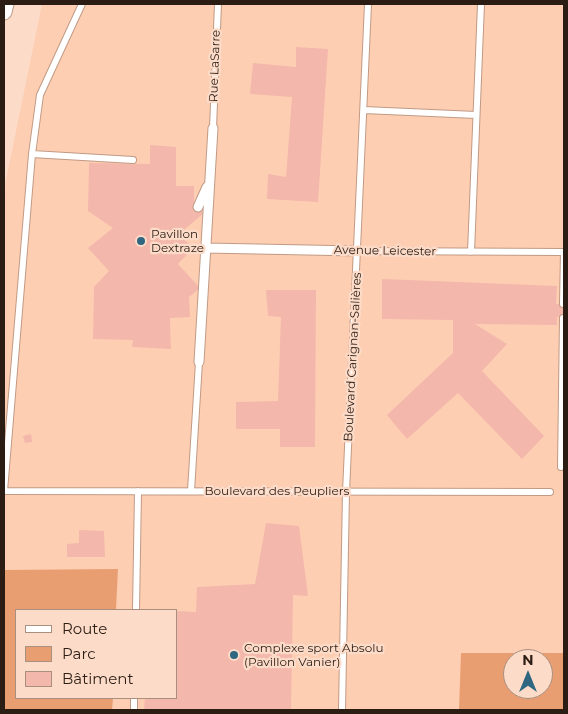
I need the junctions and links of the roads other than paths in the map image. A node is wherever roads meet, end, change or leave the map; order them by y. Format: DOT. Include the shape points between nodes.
graph roads {
  1 [pos="6,4"];
  2 [pos="82,4"];
  3 [pos="218,4"];
  4 [pos="368,4"];
  5 [pos="481,4"];
  6 [pos="4,12"];
  7 [pos="364,110"];
  8 [pos="476,115"];
  9 [pos="213,128"];
  10 [pos="32,154"];
  11 [pos="132,160"];
  12 [pos="210,180"];
  13 [pos="198,207"];
  14 [pos="206,248"];
  15 [pos="358,251"];
  16 [pos="471,252"];
  17 [pos="564,252"];
  18 [pos="204,271"];
  19 [pos="202,300"];
  20 [pos="563,304"];
  21 [pos="563,318"];
  22 [pos="199,362"];
  23 [pos="561,467"];
  24 [pos="191,490"];
  25 [pos="4,491"];
  26 [pos="138,491"];
  27 [pos="346,492"];
  28 [pos="550,492"];
  29 [pos="136,609"];
  30 [pos="342,710"];
  1 -- 6 [label="street"];
  2 -- 10 [label="lane" via="40,95"];
  3 -- 9 [label="lane, Rue LaSarre"];
  4 -- 7 [label="lane, Boulevard Carignan-Salières"];
  5 -- 8 [label="lane"];
  7 -- 8 [label="lane"];
  7 -- 15 [label="lane, Boulevard Carignan-Salières"];
  8 -- 16 [label="lane"];
  9 -- 12 [label="street"];
  10 -- 11 [label="lane"];
  10 -- 25 [label="lane"];
  12 -- 13 [label="street"];
  12 -- 14 [label="street"];
  14 -- 15 [label="street, Avenue Leicester"];
  14 -- 18 [label="street"];
  15 -- 16 [label="lane, Avenue Leicester"];
  15 -- 27 [label="lane, Boulevard Carignan-Salières"];
  16 -- 17 [label="lane, Avenue Leicester"];
  17 -- 20 [label="lane"];
  18 -- 19 [label="street"];
  18 -- 19 [label="street" via="197,287"];
  19 -- 22 [label="street"];
  21 -- 23 [label="lane"];
  22 -- 24 [label="lane"];
  24 -- 26 [label="lane, Boulevard des Peupliers"];
  24 -- 27 [label="lane, Boulevard des Peupliers"];
  25 -- 26 [label="lane, Boulevard des Peupliers"];
  26 -- 29 [label="lane"];
  27 -- 28 [label="lane, Boulevard des Peupliers"];
  27 -- 30 [label="lane, Boulevard Carignan-Salières"];
}
